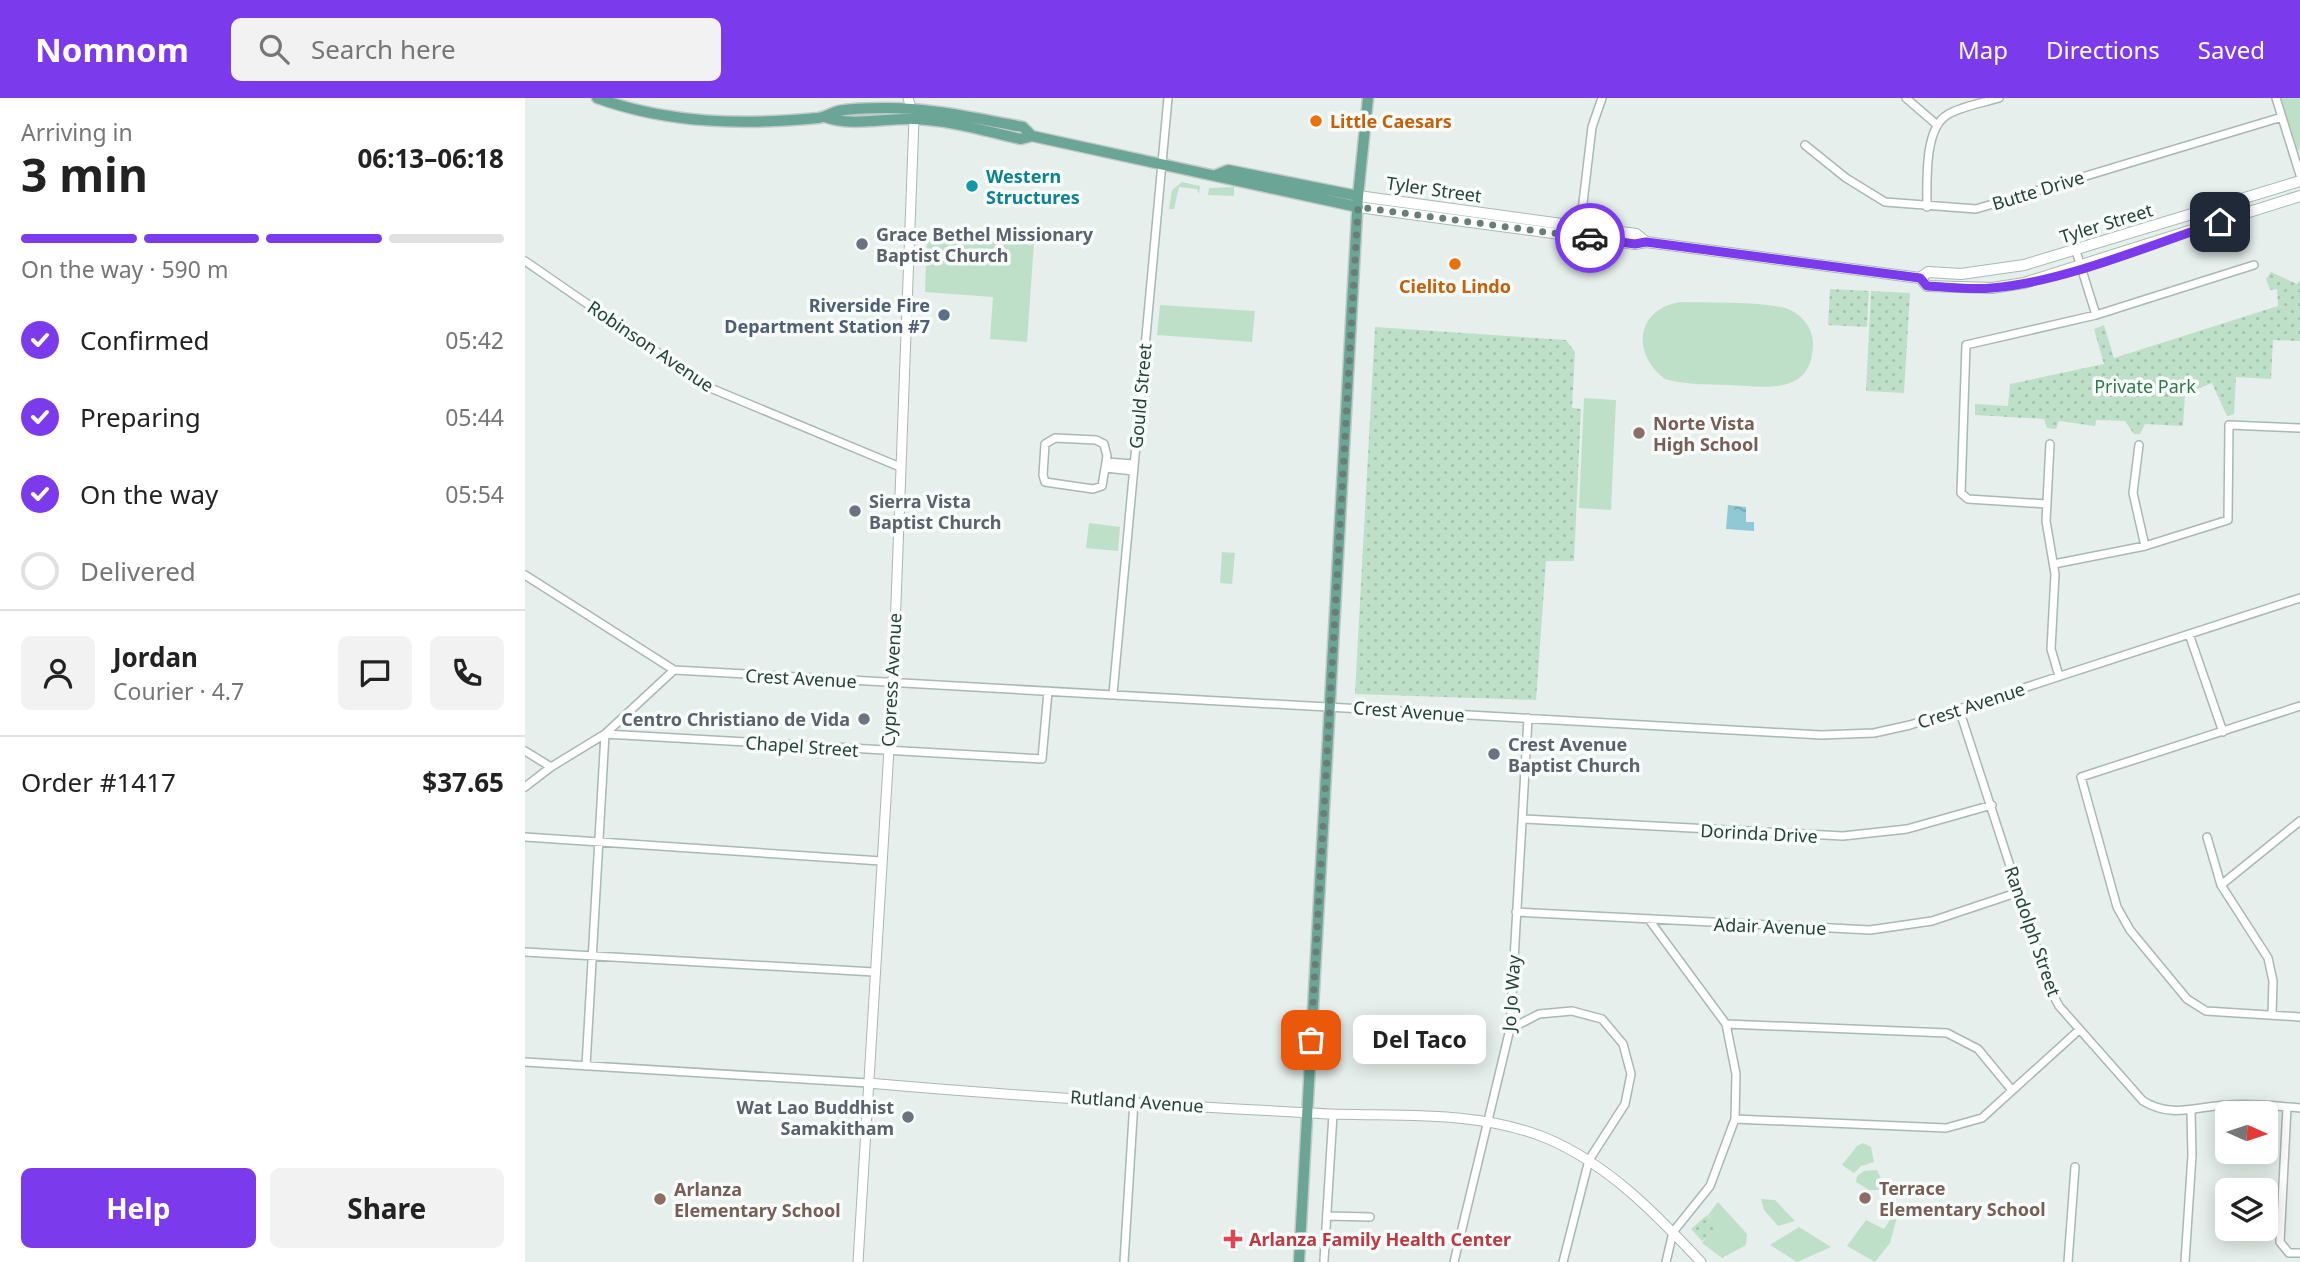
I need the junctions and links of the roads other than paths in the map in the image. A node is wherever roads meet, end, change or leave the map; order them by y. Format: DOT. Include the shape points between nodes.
graph roads {
  1 [pos="597,98"];
  2 [pos="1168,98"];
  3 [pos="1368,98"];
  4 [pos="1602,98"];
  5 [pos="1906,98"];
  6 [pos="1999,98"];
  7 [pos="2276,98"];
  8 [pos="911,109"];
  9 [pos="2282,117"];
  10 [pos="1936,124"];
  11 [pos="1805,145"];
  12 [pos="1161,165"];
  13 [pos="2300,175"];
  14 [pos="2300,181"];
  15 [pos="2300,196"];
  16 [pos="1358,201"];
  17 [pos="1927,207"];
  18 [pos="1579,232"];
  19 [pos="2076,251"];
  20 [pos="525,261"];
  21 [pos="2255,265"];
  22 [pos="2081,267"];
  23 [pos="1920,278"];
  24 [pos="2096,315"];
  25 [pos="2300,428"];
  26 [pos="2050,444"];
  27 [pos="2139,445"];
  28 [pos="1106,465"];
  29 [pos="900,467"];
  30 [pos="1133,467"];
  31 [pos="2046,504"];
  32 [pos="2145,546"];
  33 [pos="2054,564"];
  34 [pos="525,575"];
  35 [pos="2300,598"];
  36 [pos="2189,634"];
  37 [pos="674,670"];
  38 [pos="2059,676"];
  39 [pos="893,684"];
  40 [pos="1048,691"];
  41 [pos="1113,694"];
  42 [pos="1329,705"];
  43 [pos="2300,706"];
  44 [pos="1959,709"];
  45 [pos="1528,718"];
  46 [pos="2223,732"];
  47 [pos="605,734"];
  48 [pos="525,751"];
  49 [pos="888,752"];
  50 [pos="551,766"];
  51 [pos="525,787"];
  52 [pos="1991,805"];
  53 [pos="1522,819"];
  54 [pos="2300,821"];
  55 [pos="525,837"];
  56 [pos="2207,837"];
  57 [pos="598,842"];
  58 [pos="881,861"];
  59 [pos="2221,885"];
  60 [pos="2019,892"];
  61 [pos="1515,912"];
  62 [pos="1650,920"];
  63 [pos="525,952"];
  64 [pos="592,956"];
  65 [pos="874,972"];
  66 [pos="2272,1015"];
  67 [pos="2300,1017"];
  68 [pos="1726,1024"];
  69 [pos="1510,1029"];
  70 [pos="2079,1030"];
  71 [pos="525,1062"];
  72 [pos="586,1066"];
  73 [pos="868,1083"];
  74 [pos="2011,1089"];
  75 [pos="1134,1101"];
  76 [pos="2287,1107"];
  77 [pos="2300,1108"];
  78 [pos="2191,1112"];
  79 [pos="1308,1113"];
  80 [pos="1333,1114"];
  81 [pos="1490,1119"];
  82 [pos="1735,1119"];
  83 [pos="1589,1160"];
  84 [pos="2074,1167"];
  85 [pos="1327,1216"];
  86 [pos="1370,1217"];
  87 [pos="1673,1232"];
  88 [pos="2300,1253"];
  89 [pos="1324,1260"];
  90 [pos="858,1262"];
  91 [pos="1124,1262"];
  92 [pos="1299,1262"];
  93 [pos="1454,1262"];
  94 [pos="1563,1262"];
  95 [pos="1666,1262"];
  96 [pos="1701,1262"];
  97 [pos="2068,1262"];
  98 [pos="2185,1262"];
  1 -- 8 [label="main road, Tyler Street" via="656,114 719,123"];
  2 -- 12 [label="street, Gould Street"];
  3 -- 16 [label="main road"];
  4 -- 18 [label="street" via="1592,127"];
  5 -- 10 [label="street"];
  6 -- 10 [label="street" via="1948,114"];
  7 -- 9 [label="street"];
  8 -- 12 [label="main road, Tyler Street" via="1023,127 1032,136"];
  8 -- 29 [label="street, Cypress Avenue"];
  9 -- 13 [label="street"];
  9 -- 17 [label="street, Butte Drive" via="1976,209"];
  10 -- 17 [label="street" via="1927,167"];
  11 -- 17 [label="street, Butte Drive" via="1885,202"];
  12 -- 16 [label="main road, Tyler Street"];
  12 -- 30 [label="street, Gould Street"];
  14 -- 19 [label="main road, Tyler Street"];
  15 -- 22 [label="main road, Tyler Street"];
  16 -- 18 [label="main road, Tyler Street"];
  16 -- 42 [label="main road"];
  18 -- 23 [label="main road, Tyler Street" via="1636,234 1646,242"];
  19 -- 22 [label="street"];
  19 -- 23 [label="main road, Tyler Street" via="1993,272 1928,272"];
  20 -- 29 [label="street, Robinson Avenue" via="708,387"];
  21 -- 24 [label="street"];
  22 -- 23 [label="main road, Tyler Street" via="1992,288 1927,286"];
  22 -- 24 [label="street"];
  24 -- 31 [label="street" via="1966,345 1961,493 1968,499"];
  25 -- 32 [label="street" via="2229,425 2228,520"];
  26 -- 31 [label="street"];
  27 -- 32 [label="street" via="2133,493"];
  28 -- 28 [label="street" via="1102,486 1093,489 1047,484 1043,475 1047,441 1055,438 1104,444"];
  28 -- 30 [label="street"];
  29 -- 39 [label="street, Cypress Avenue"];
  30 -- 41 [label="street, Gould Street"];
  31 -- 33 [label="street"];
  32 -- 33 [label="street"];
  33 -- 38 [label="street" via="2052,649"];
  34 -- 37 [label="street, Crest Avenue"];
  35 -- 36 [label="street, Crest Avenue"];
  36 -- 38 [label="street, Crest Avenue"];
  36 -- 46 [label="street"];
  37 -- 39 [label="street, Crest Avenue"];
  37 -- 47 [label="street"];
  38 -- 44 [label="street, Crest Avenue"];
  39 -- 40 [label="street, Crest Avenue"];
  39 -- 49 [label="street, Cypress Avenue"];
  40 -- 41 [label="street, Crest Avenue"];
  40 -- 49 [label="street, Chapel Street" via="1042,759"];
  41 -- 42 [label="street, Crest Avenue"];
  42 -- 45 [label="street, Crest Avenue"];
  42 -- 79 [label="main road"];
  43 -- 46 [label="street"];
  44 -- 45 [label="street, Crest Avenue" via="1884,731 1839,735"];
  44 -- 52 [label="street, Randolph Street"];
  45 -- 53 [label="street, Jo Jo Way"];
  46 -- 66 [label="street" via="2081,777 2117,907 2130,930 2187,999 2206,1011"];
  47 -- 49 [label="street, Chapel Street"];
  47 -- 50 [label="street"];
  47 -- 57 [label="street"];
  48 -- 50 [label="street"];
  49 -- 58 [label="street, Cypress Avenue"];
  50 -- 51 [label="street"];
  52 -- 53 [label="street, Dorinda Drive" via="1907,829 1843,836"];
  52 -- 60 [label="street, Randolph Street"];
  53 -- 61 [label="street, Jo Jo Way"];
  54 -- 59 [label="street"];
  55 -- 57 [label="street"];
  56 -- 59 [label="street"];
  57 -- 58 [label="street"];
  57 -- 64 [label="street"];
  58 -- 65 [label="street, Cypress Avenue"];
  59 -- 66 [label="street" via="2268,958"];
  60 -- 62 [label="street, Adair Avenue" via="1932,921 1870,930"];
  60 -- 70 [label="street, Randolph Street" via="2050,989"];
  61 -- 62 [label="street, Adair Avenue"];
  61 -- 69 [label="street, Jo Jo Way"];
  62 -- 68 [label="street"];
  63 -- 64 [label="street"];
  64 -- 65 [label="street"];
  64 -- 72 [label="street"];
  65 -- 73 [label="street, Cypress Avenue"];
  66 -- 67 [label="street"];
  68 -- 74 [label="street" via="1947,1033 1978,1049"];
  68 -- 82 [label="street" via="1736,1074"];
  69 -- 81 [label="street, Jo Jo Way"];
  69 -- 83 [label="street" via="1539,1014 1572,1012 1602,1019 1623,1044 1631,1074 1625,1104"];
  70 -- 74 [label="street"];
  70 -- 78 [label="street, Randolph Street" via="2143,1101 2169,1111"];
  71 -- 72 [label="street, Rutland Avenue"];
  72 -- 73 [label="street, Rutland Avenue"];
  73 -- 75 [label="street, Rutland Avenue"];
  73 -- 90 [label="street, Cypress Avenue"];
  74 -- 82 [label="street" via="1982,1118 1945,1128"];
  75 -- 79 [label="street, Rutland Avenue"];
  75 -- 91 [label="street"];
  76 -- 77 [label="street"];
  76 -- 78 [label="street" via="2231,1104"];
  76 -- 88 [label="street" via="2280,1242 2283,1249"];
  78 -- 98 [label="street"];
  79 -- 80 [label="street, Rutland Avenue"];
  79 -- 92 [label="main road"];
  80 -- 81 [label="street, Rutland Avenue"];
  80 -- 85 [label="street"];
  81 -- 83 [label="street, Rutland Avenue" via="1546,1138"];
  81 -- 93 [label="street, Jo Jo Way"];
  82 -- 87 [label="street" via="1710,1186"];
  83 -- 87 [label="street, Rutland Avenue"];
  83 -- 94 [label="street"];
  84 -- 97 [label="street"];
  85 -- 86 [label="street"];
  85 -- 89 [label="street"];
  87 -- 95 [label="street"];
  87 -- 96 [label="street, Rutland Avenue"];
}
